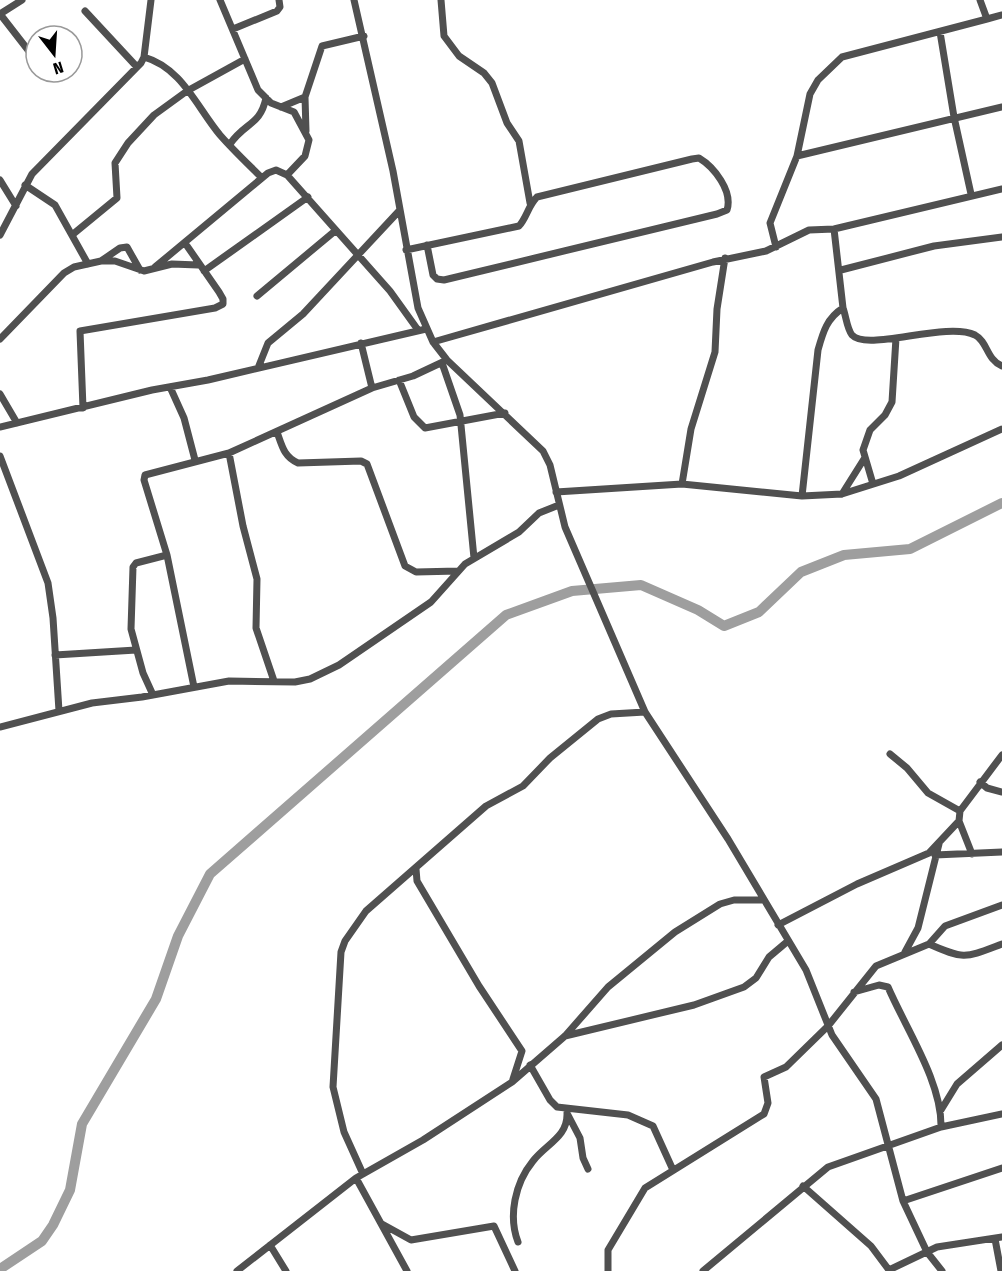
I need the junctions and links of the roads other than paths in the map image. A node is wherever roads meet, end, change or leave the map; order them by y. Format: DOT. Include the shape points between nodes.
graph roads {
  1 [pos="22,0"];
  2 [pos="151,0"];
  3 [pos="220,0"];
  4 [pos="279,0"];
  5 [pos="354,0"];
  6 [pos="441,0"];
  7 [pos="980,0"];
  8 [pos="85,11"];
  9 [pos="1,12"];
  10 [pos="1002,15"];
  11 [pos="987,19"];
  12 [pos="233,29"];
  13 [pos="940,32"];
  14 [pos="364,36"];
  15 [pos="24,44"];
  16 [pos="144,57"];
  17 [pos="245,59"];
  18 [pos="137,67"];
  19 [pos="187,91"];
  20 [pos="305,97"];
  21 [pos="266,99"];
  22 [pos="280,107"];
  23 [pos="1002,107"];
  24 [pos="954,117"];
  25 [pos="306,133"];
  26 [pos="230,144"];
  27 [pos="797,156"];
  28 [pos="287,175"];
  29 [pos="262,178"];
  30 [pos="0,180"];
  31 [pos="25,185"];
  32 [pos="1002,189"];
  33 [pos="971,194"];
  34 [pos="308,197"];
  35 [pos="530,203"];
  36 [pos="16,206"];
  37 [pos="399,211"];
  38 [pos="834,229"];
  39 [pos="335,231"];
  40 [pos="0,235"];
  41 [pos="72,235"];
  42 [pos="1002,237"];
  43 [pos="185,243"];
  44 [pos="427,245"];
  45 [pos="777,247"];
  46 [pos="406,250"];
  47 [pos="357,254"];
  48 [pos="725,258"];
  49 [pos="101,261"];
  50 [pos="88,264"];
  51 [pos="198,265"];
  52 [pos="153,269"];
  53 [pos="140,270"];
  54 [pos="840,270"];
  55 [pos="204,271"];
  56 [pos="257,296"];
  57 [pos="843,308"];
  58 [pos="426,329"];
  59 [pos="418,330"];
  60 [pos="896,338"];
  61 [pos="0,339"];
  62 [pos="433,342"];
  63 [pos="361,343"];
  64 [pos="445,361"];
  65 [pos="1002,366"];
  66 [pos="258,368"];
  67 [pos="399,380"];
  68 [pos="170,387"];
  69 [pos="372,388"];
  70 [pos="0,394"];
  71 [pos="83,408"];
  72 [pos="505,413"];
  73 [pos="17,423"];
  74 [pos="460,423"];
  75 [pos="0,427"];
  76 [pos="1002,429"];
  77 [pos="277,432"];
  78 [pos="229,453"];
  79 [pos="0,456"];
  80 [pos="864,459"];
  81 [pos="195,460"];
  82 [pos="682,484"];
  83 [pos="873,484"];
  84 [pos="556,492"];
  85 [pos="842,494"];
  86 [pos="802,496"];
  87 [pos="559,505"];
  88 [pos="167,555"];
  89 [pos="474,558"];
  90 [pos="458,571"];
  91 [pos="136,650"];
  92 [pos="55,655"];
  93 [pos="274,681"];
  94 [pos="194,687"];
  95 [pos="153,695"];
  96 [pos="58,711"];
  97 [pos="645,712"];
  98 [pos="0,727"];
  99 [pos="890,754"];
  100 [pos="1002,755"];
  101 [pos="980,782"];
  102 [pos="1002,792"];
  103 [pos="960,811"];
  104 [pos="959,821"];
  105 [pos="939,842"];
  106 [pos="1002,852"];
  107 [pos="929,854"];
  108 [pos="972,854"];
  109 [pos="937,856"];
  110 [pos="416,868"];
  111 [pos="763,900"];
  112 [pos="1002,905"];
  113 [pos="778,925"];
  114 [pos="788,941"];
  115 [pos="928,944"];
  116 [pos="1002,944"];
  117 [pos="903,954"];
  118 [pos="854,992"];
  119 [pos="828,1026"];
  120 [pos="565,1036"];
  121 [pos="1002,1045"];
  122 [pos="530,1065"];
  123 [pos="512,1082"];
  124 [pos="565,1110"];
  125 [pos="941,1110"];
  126 [pos="1002,1114"];
  127 [pos="940,1127"];
  128 [pos="888,1146"];
  129 [pos="1002,1168"];
  130 [pos="588,1169"];
  131 [pos="673,1170"];
  132 [pos="360,1176"];
  133 [pos="803,1186"];
  134 [pos="903,1201"];
  135 [pos="382,1224"];
  136 [pos="999,1238"];
  137 [pos="518,1242"];
  138 [pos="270,1245"];
  139 [pos="927,1252"];
  140 [pos="237,1271"];
  141 [pos="286,1271"];
  142 [pos="407,1271"];
  143 [pos="515,1271"];
  144 [pos="608,1271"];
  145 [pos="703,1271"];
  146 [pos="942,1271"];
  147 [pos="1001,1271"];
  1 -- 9 [label="street"];
  2 -- 16 [label="street"];
  3 -- 12 [label="street"];
  4 -- 12 [label="street" via="277,11"];
  5 -- 14 [label="street"];
  6 -- 35 [label="street" via="444,36 459,56 488,78 519,141"];
  7 -- 11 [label="street"];
  8 -- 18 [label="street"];
  9 -- 15 [label="street"];
  10 -- 11 [label="street"];
  11 -- 13 [label="street"];
  12 -- 17 [label="street"];
  13 -- 24 [label="street"];
  13 -- 27 [label="street" via="863,50 842,57 829,67 810,94"];
  14 -- 20 [label="street" via="320,48"];
  14 -- 37 [label="street"];
  16 -- 18 [label="street"];
  16 -- 19 [label="street" via="172,70"];
  17 -- 19 [label="street"];
  17 -- 21 [label="street"];
  18 -- 31 [label="street"];
  19 -- 26 [label="street"];
  19 -- 41 [label="street" via="154,116 124,148 115,163 117,198"];
  20 -- 22 [label="street"];
  20 -- 25 [label="street"];
  21 -- 22 [label="street"];
  21 -- 26 [label="street" via="263,114 237,133"];
  22 -- 25 [label="street" via="294,112"];
  23 -- 24 [label="street"];
  24 -- 27 [label="street"];
  24 -- 33 [label="street"];
  25 -- 28 [label="street" via="309,140 305,156"];
  26 -- 29 [label="street"];
  27 -- 45 [label="street" via="770,223"];
  28 -- 29 [label="street" via="276,170"];
  28 -- 34 [label="street"];
  29 -- 43 [label="street"];
  30 -- 36 [label="street"];
  31 -- 36 [label="street"];
  31 -- 41 [label="street" via="55,205"];
  32 -- 33 [label="street"];
  33 -- 38 [label="street"];
  34 -- 39 [label="street"];
  34 -- 55 [label="street"];
  35 -- 44 [label="street" via="519,226"];
  35 -- 44 [label="street" via="568,187 699,158 716,172 728,204 727,210 717,214 444,280 433,275"];
  36 -- 40 [label="street"];
  37 -- 46 [label="street"];
  37 -- 47 [label="street"];
  38 -- 45 [label="street" via="809,230"];
  38 -- 54 [label="street"];
  39 -- 47 [label="street"];
  39 -- 56 [label="street"];
  41 -- 50 [label="street"];
  42 -- 54 [label="street" via="934,246"];
  43 -- 51 [label="street"];
  43 -- 52 [label="street"];
  44 -- 46 [label="street"];
  45 -- 48 [label="street"];
  46 -- 58 [label="street" via="413,291"];
  47 -- 59 [label="street"];
  47 -- 66 [label="street" via="303,314 268,343"];
  48 -- 62 [label="street"];
  48 -- 82 [label="street" via="715,352 691,429"];
  49 -- 50 [label="street"];
  49 -- 53 [label="street" via="115,261"];
  49 -- 53 [label="street" via="120,248 127,248"];
  50 -- 61 [label="street" via="64,273"];
  51 -- 52 [label="street" via="172,264"];
  51 -- 55 [label="street"];
  52 -- 53 [label="street"];
  54 -- 57 [label="street"];
  55 -- 71 [label="street" via="223,298 219,307 80,331"];
  57 -- 60 [label="street" via="851,334 858,339"];
  57 -- 86 [label="street" via="832,316 818,350"];
  58 -- 59 [label="street"];
  58 -- 62 [label="street"];
  59 -- 63 [label="street"];
  60 -- 65 [label="street" via="942,332 976,336 988,356"];
  60 -- 80 [label="street" via="892,402 870,430"];
  62 -- 64 [label="street"];
  63 -- 66 [label="street"];
  63 -- 69 [label="street"];
  64 -- 67 [label="street"];
  64 -- 72 [label="street"];
  64 -- 74 [label="street"];
  66 -- 68 [label="street"];
  67 -- 69 [label="street"];
  67 -- 74 [label="street" via="418,424 433,428"];
  68 -- 71 [label="street"];
  68 -- 81 [label="street" via="184,418"];
  69 -- 77 [label="street"];
  70 -- 73 [label="street"];
  71 -- 73 [label="street"];
  72 -- 74 [label="street"];
  72 -- 84 [label="street" via="543,451"];
  73 -- 75 [label="street"];
  74 -- 89 [label="street"];
  76 -- 83 [label="street"];
  77 -- 78 [label="street"];
  77 -- 90 [label="street" via="284,452 298,463 367,464 405,566 416,572"];
  78 -- 81 [label="street"];
  78 -- 93 [label="street" via="257,579 256,628"];
  79 -- 92 [label="street" via="48,582"];
  80 -- 83 [label="street"];
  80 -- 85 [label="street"];
  81 -- 88 [label="street" via="145,475"];
  82 -- 84 [label="street"];
  82 -- 86 [label="street"];
  83 -- 85 [label="street"];
  84 -- 87 [label="street"];
  85 -- 86 [label="street"];
  87 -- 89 [label="street" via="539,513 519,532"];
  87 -- 97 [label="street" via="583,571"];
  88 -- 91 [label="street" via="133,567 131,629"];
  88 -- 94 [label="street"];
  89 -- 90 [label="street"];
  90 -- 93 [label="street" via="431,602 339,665 310,679"];
  91 -- 92 [label="street"];
  91 -- 95 [label="street"];
  92 -- 96 [label="street"];
  93 -- 94 [label="street" via="229,681"];
  94 -- 95 [label="street"];
  95 -- 96 [label="street"];
  96 -- 98 [label="street"];
  97 -- 110 [label="street" via="611,714 588,726 523,786 486,806"];
  97 -- 111 [label="street"];
  99 -- 103 [label="street" via="908,768 928,793"];
  100 -- 101 [label="street"];
  101 -- 102 [label="street"];
  101 -- 103 [label="street"];
  103 -- 104 [label="street"];
  104 -- 105 [label="street"];
  104 -- 108 [label="street"];
  105 -- 107 [label="street"];
  105 -- 109 [label="street"];
  106 -- 108 [label="street"];
  107 -- 109 [label="street"];
  107 -- 113 [label="street"];
  108 -- 109 [label="street"];
  109 -- 117 [label="street" via="918,928"];
  110 -- 123 [label="street" via="417,881 522,1051"];
  110 -- 132 [label="street" via="366,911 341,952 333,1087"];
  111 -- 113 [label="street"];
  111 -- 120 [label="street" via="720,904 675,932 608,987"];
  112 -- 115 [label="street" via="945,926"];
  113 -- 114 [label="street"];
  114 -- 119 [label="street" via="806,970"];
  114 -- 120 [label="street" via="744,987 694,1005"];
  115 -- 116 [label="street" via="964,957"];
  115 -- 117 [label="street"];
  117 -- 118 [label="street" via="876,966"];
  118 -- 119 [label="street"];
  118 -- 125 [label="street" via="879,985 888,987 934,1086"];
  119 -- 128 [label="street" via="876,1099"];
  119 -- 131 [label="street" via="786,1067 764,1077 768,1103 764,1114"];
  120 -- 122 [label="street"];
  121 -- 125 [label="street" via="957,1084"];
  122 -- 123 [label="street"];
  122 -- 124 [label="street" via="550,1100"];
  123 -- 132 [label="street"];
  124 -- 130 [label="street" via="580,1138"];
  124 -- 131 [label="street" via="643,1119 660,1137"];
  124 -- 137 [label="street" via="565,1130 532,1161 516,1191 513,1230"];
  125 -- 127 [label="street"];
  126 -- 127 [label="street"];
  127 -- 128 [label="street"];
  128 -- 133 [label="street" via="847,1158"];
  128 -- 134 [label="street"];
  129 -- 134 [label="street"];
  131 -- 144 [label="street" via="645,1188 636,1201 608,1250"];
  132 -- 135 [label="street"];
  132 -- 138 [label="street"];
  133 -- 139 [label="street" via="871,1246 889,1270"];
  133 -- 145 [label="street"];
  134 -- 139 [label="street"];
  135 -- 142 [label="street"];
  135 -- 143 [label="street" via="411,1240 494,1226"];
  136 -- 139 [label="street" via="952,1244"];
  136 -- 147 [label="street"];
  138 -- 140 [label="street"];
  138 -- 141 [label="street"];
  139 -- 146 [label="street"];
}
